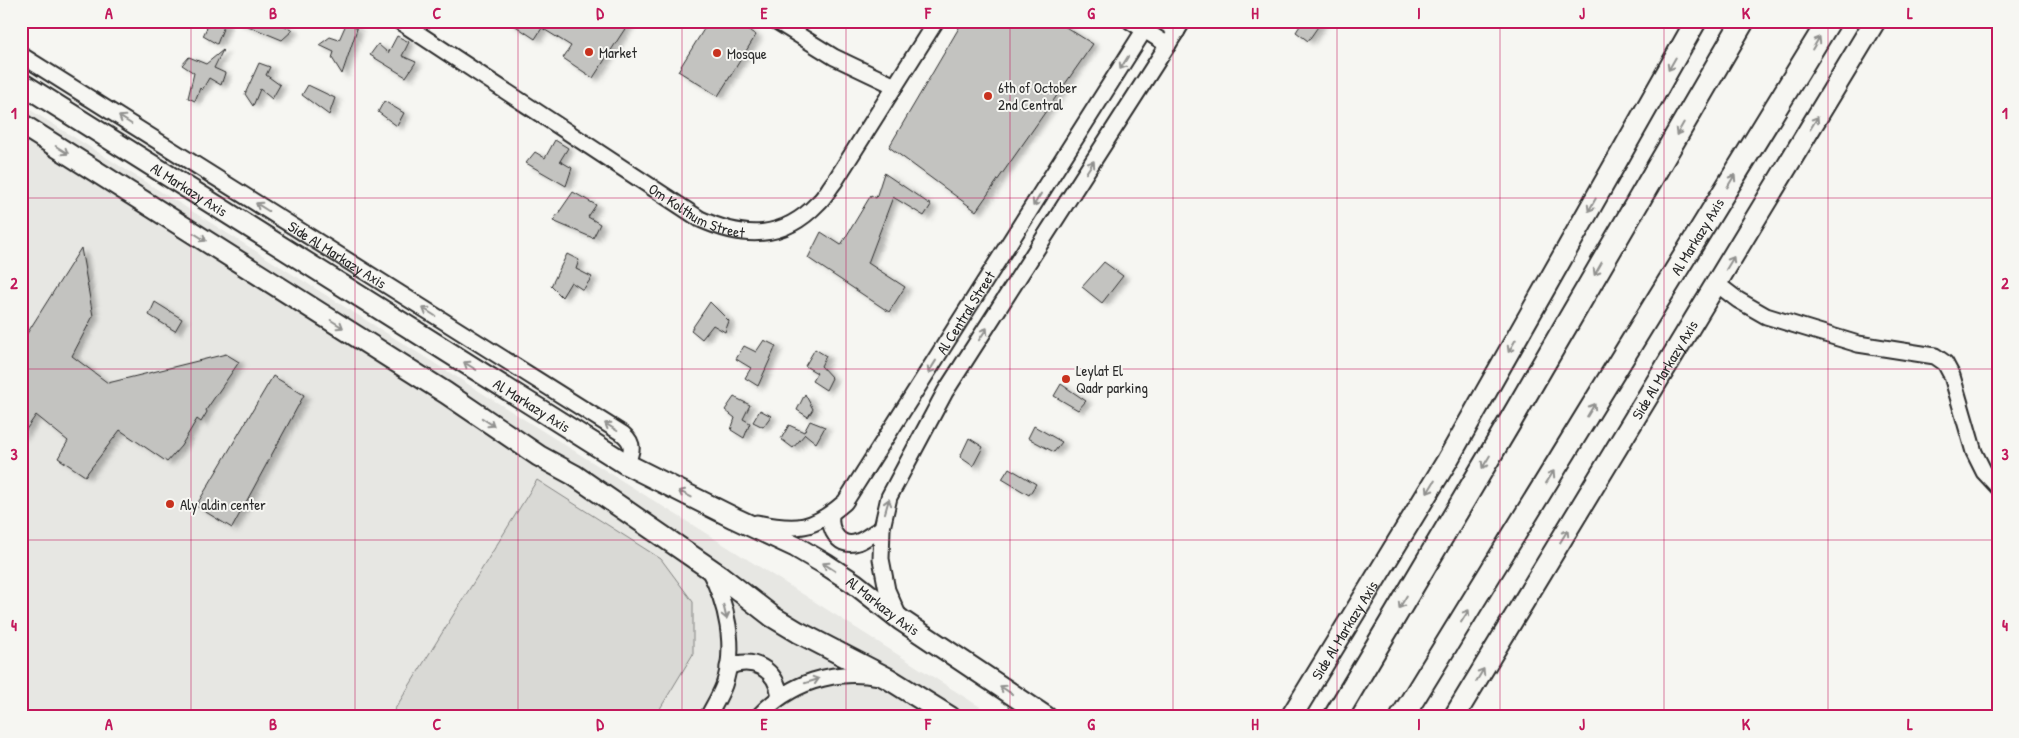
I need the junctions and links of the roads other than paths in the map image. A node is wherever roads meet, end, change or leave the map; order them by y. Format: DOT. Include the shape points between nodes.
graph roads {
  1 [pos="399,21"];
  2 [pos="776,21"];
  3 [pos="936,21"];
  4 [pos="1130,21"];
  5 [pos="1162,21"];
  6 [pos="1696,21"];
  7 [pos="1743,21"];
  8 [pos="1829,21"];
  9 [pos="1875,21"];
  10 [pos="1147,26"];
  11 [pos="1180,26"];
  12 [pos="1168,45"];
  13 [pos="21,55"];
  14 [pos="23,86"];
  15 [pos="895,86"];
  16 [pos="21,124"];
  17 [pos="1717,284"];
  18 [pos="626,464"];
  19 [pos="1998,488"];
  20 [pos="831,515"];
  21 [pos="734,518"];
  22 [pos="882,528"];
  23 [pos="707,567"];
  24 [pos="901,620"];
  25 [pos="728,666"];
  26 [pos="889,679"];
  27 [pos="780,696"];
  28 [pos="708,717"];
  29 [pos="758,717"];
  30 [pos="950,717"];
  31 [pos="1046,717"];
  32 [pos="1291,717"];
  33 [pos="1335,717"];
  34 [pos="1402,717"];
  35 [pos="1454,717"];
  1 -- 15 [label="street, Om Kolthum Street" via="700,219 722,229 748,234 775,231 799,220 819,203"];
  2 -- 15 [label="street" via="834,58"];
  3 -- 15 [label="street, Om Kolthum Street"];
  4 -- 10 [label="street"];
  5 -- 11 [label="street"];
  6 -- 32 [label="main road, Side Al Markazy Axis, one-way" via="1447,461"];
  7 -- 33 [label="highway, one-way"];
  34 -- 8 [label="highway, Al Markazy Axis, one-way"];
  17 -- 9 [label="main road, Side Al Markazy Axis, one-way"];
  10 -- 12 [label="street"];
  10 -- 20 [label="street, Al Central Street, one-way" via="859,483"];
  11 -- 12 [label="street, Al Central Street"];
  22 -- 12 [label="street, Al Central Street, one-way" via="890,497 945,392"];
  18 -- 13 [label="street, Side Al Markazy Axis, one-way" via="632,444 623,434"];
  18 -- 14 [label="main road, Al Markazy Axis, one-way"];
  16 -- 23 [label="main road, one-way" via="446,393"];
  17 -- 19 [label="street" via="1766,316 1858,344 1935,356 1945,363 1952,376 1974,452 1984,472"];
  35 -- 17 [label="main road, Side Al Markazy Axis, one-way"];
  21 -- 18 [label="main road, Al Markazy Axis, one-way"];
  20 -- 21 [label="street, Al Central Street" via="801,527 784,528"];
  20 -- 22 [label="street" via="833,533 847,543 859,542"];
  24 -- 21 [label="main road, Al Markazy Axis, one-way" via="854,583 796,546"];
  22 -- 24 [label="street, Al Central Street" via="883,574 892,604"];
  23 -- 25 [label="street, one-way" via="725,609"];
  23 -- 26 [label="main road" via="798,632"];
  31 -- 24 [label="main road, Al Markazy Axis, one-way"];
  25 -- 27 [label="street" via="743,662 766,669 776,681"];
  25 -- 28 [label="street" via="724,686"];
  27 -- 26 [label="street, one-way" via="824,678 857,674"];
  26 -- 30 [label="main road"];
  27 -- 29 [label="street"];
}
